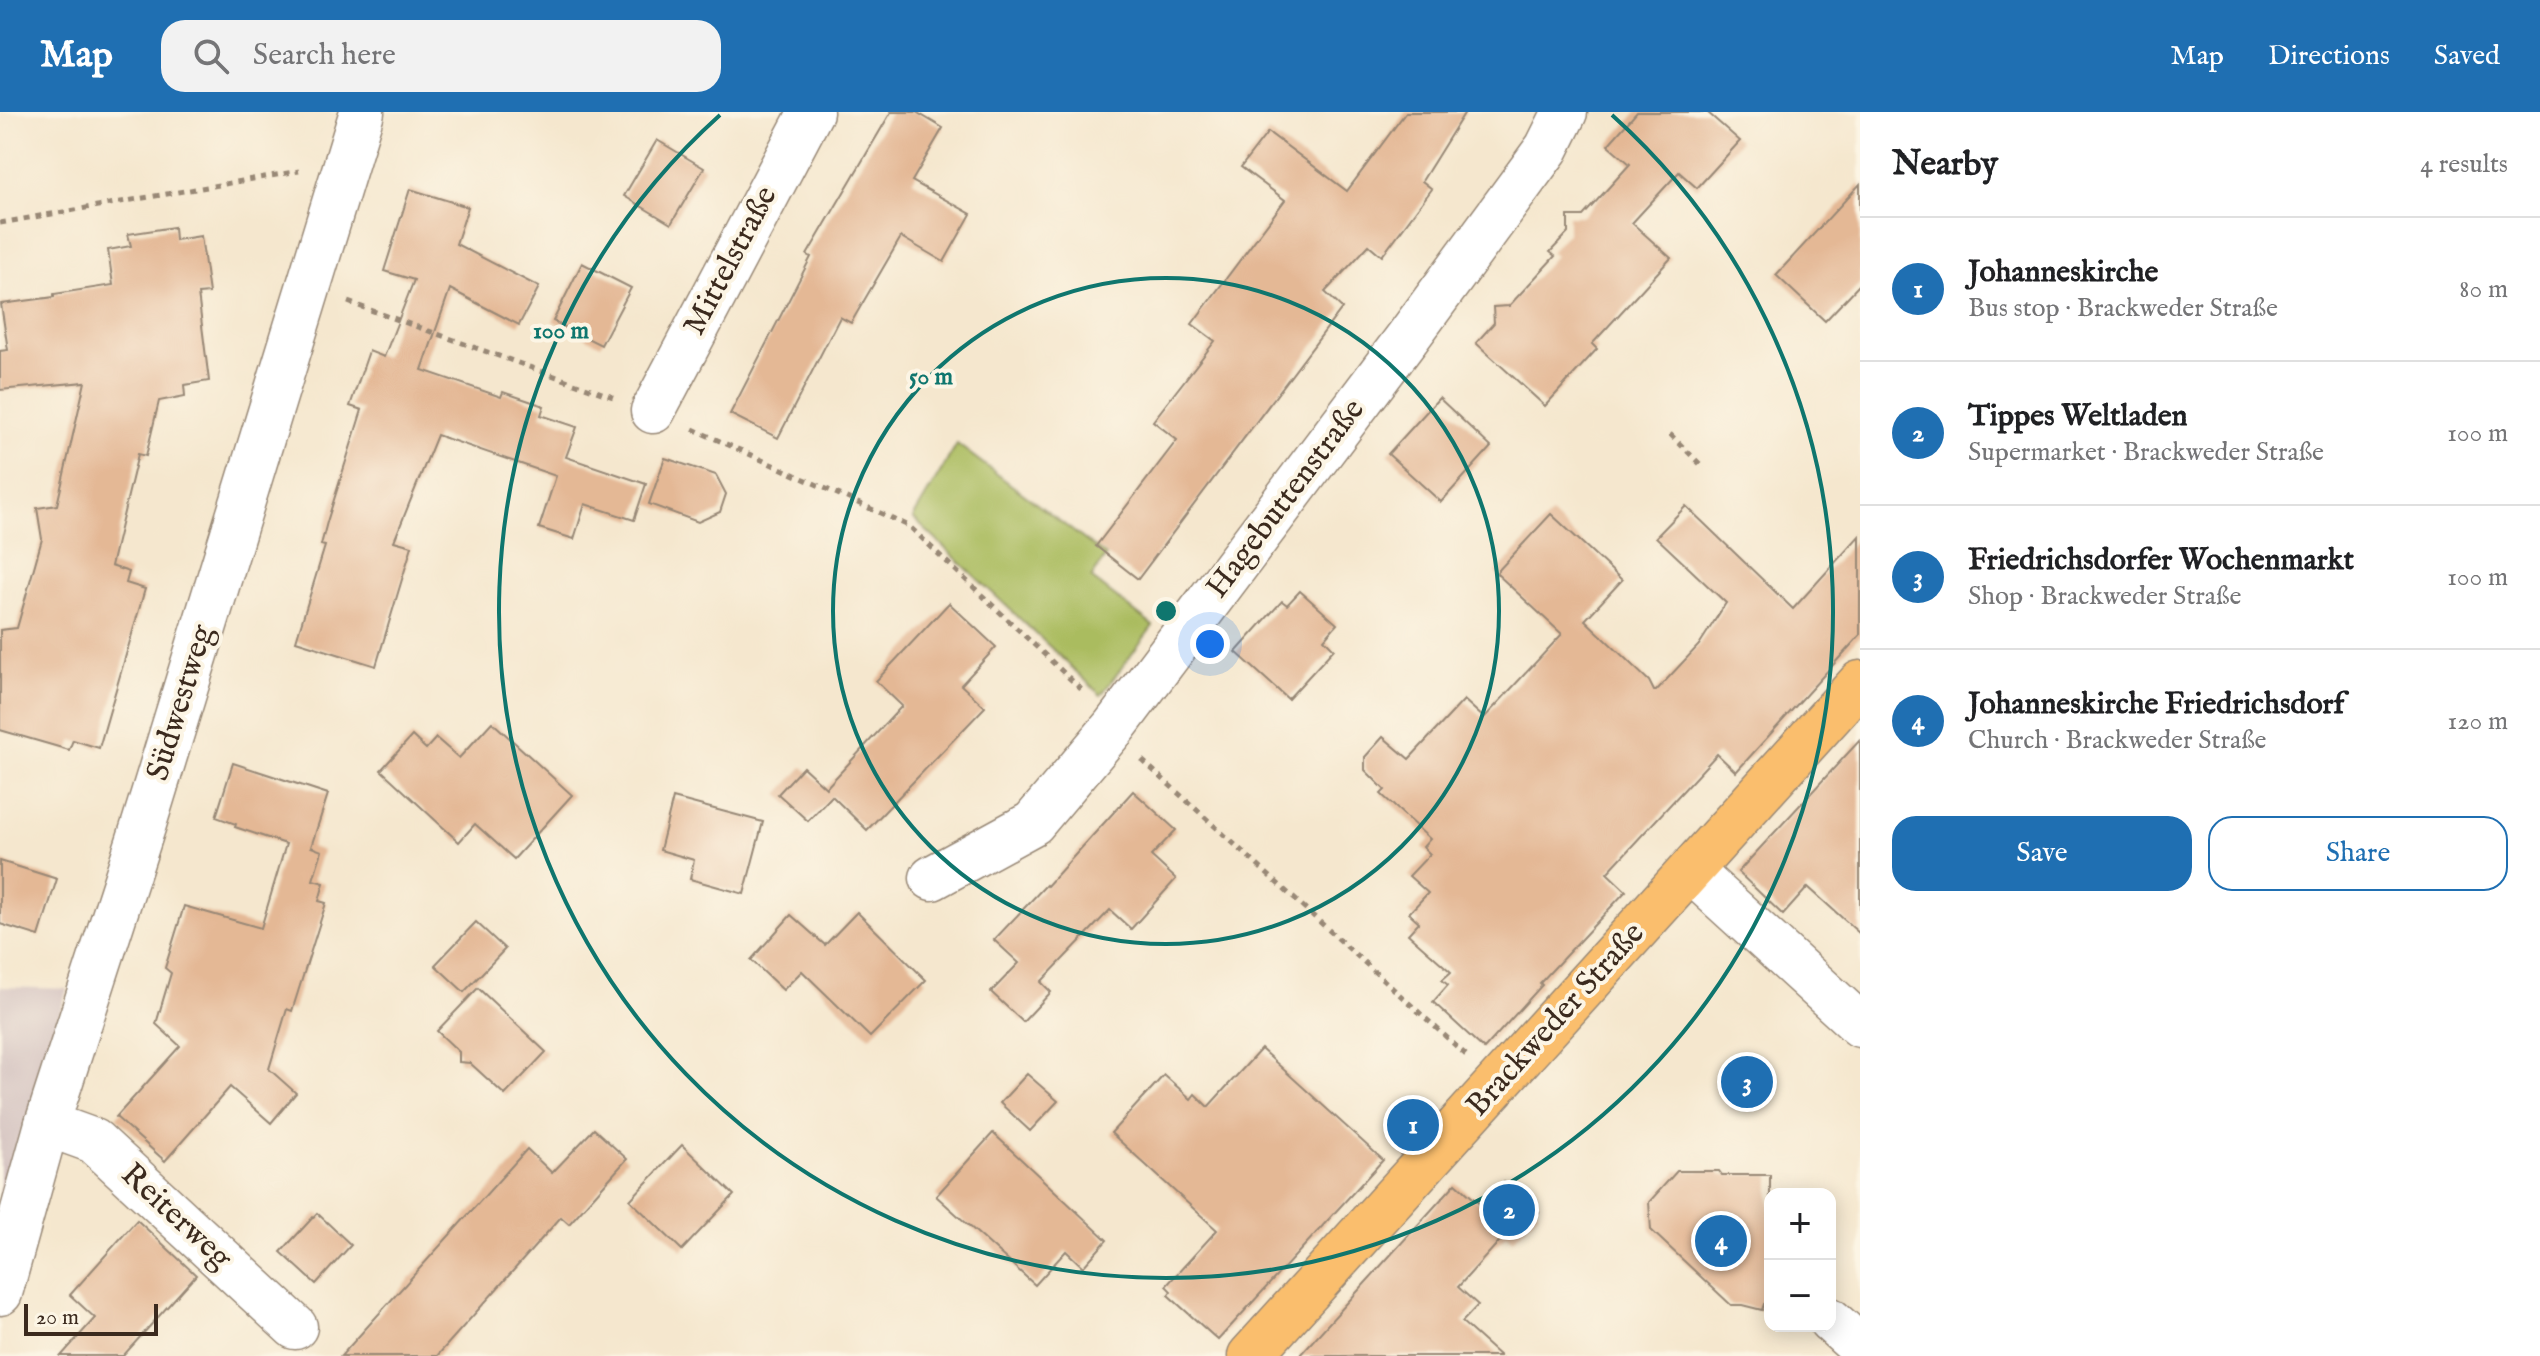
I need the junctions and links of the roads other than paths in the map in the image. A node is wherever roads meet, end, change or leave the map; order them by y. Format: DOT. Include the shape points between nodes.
graph roads {
  1 [pos="362,112"];
  2 [pos="811,112"];
  3 [pos="1565,112"];
  4 [pos="653,411"];
  5 [pos="1860,683"];
  6 [pos="1691,871"];
  7 [pos="932,878"];
  8 [pos="1860,1025"];
  9 [pos="47,1124"];
  10 [pos="0,1293"];
  11 [pos="1836,1325"];
  12 [pos="295,1327"];
  13 [pos="1860,1347"];
  14 [pos="1250,1356"];
  1 -- 9 [label="street, Südwestweg"];
  2 -- 4 [label="street, Mittelstraße"];
  3 -- 7 [label="street, Hagebuttenstraße" via="1529,173 1114,727 1033,823"];
  5 -- 6 [label="main road, Brackweder Straße"];
  6 -- 8 [label="street"];
  6 -- 14 [label="main road, Brackweder Straße"];
  9 -- 10 [label="street, Südwestweg"];
  9 -- 12 [label="street, Reiterweg" via="94,1141"];
  11 -- 13 [label="street"];
}
